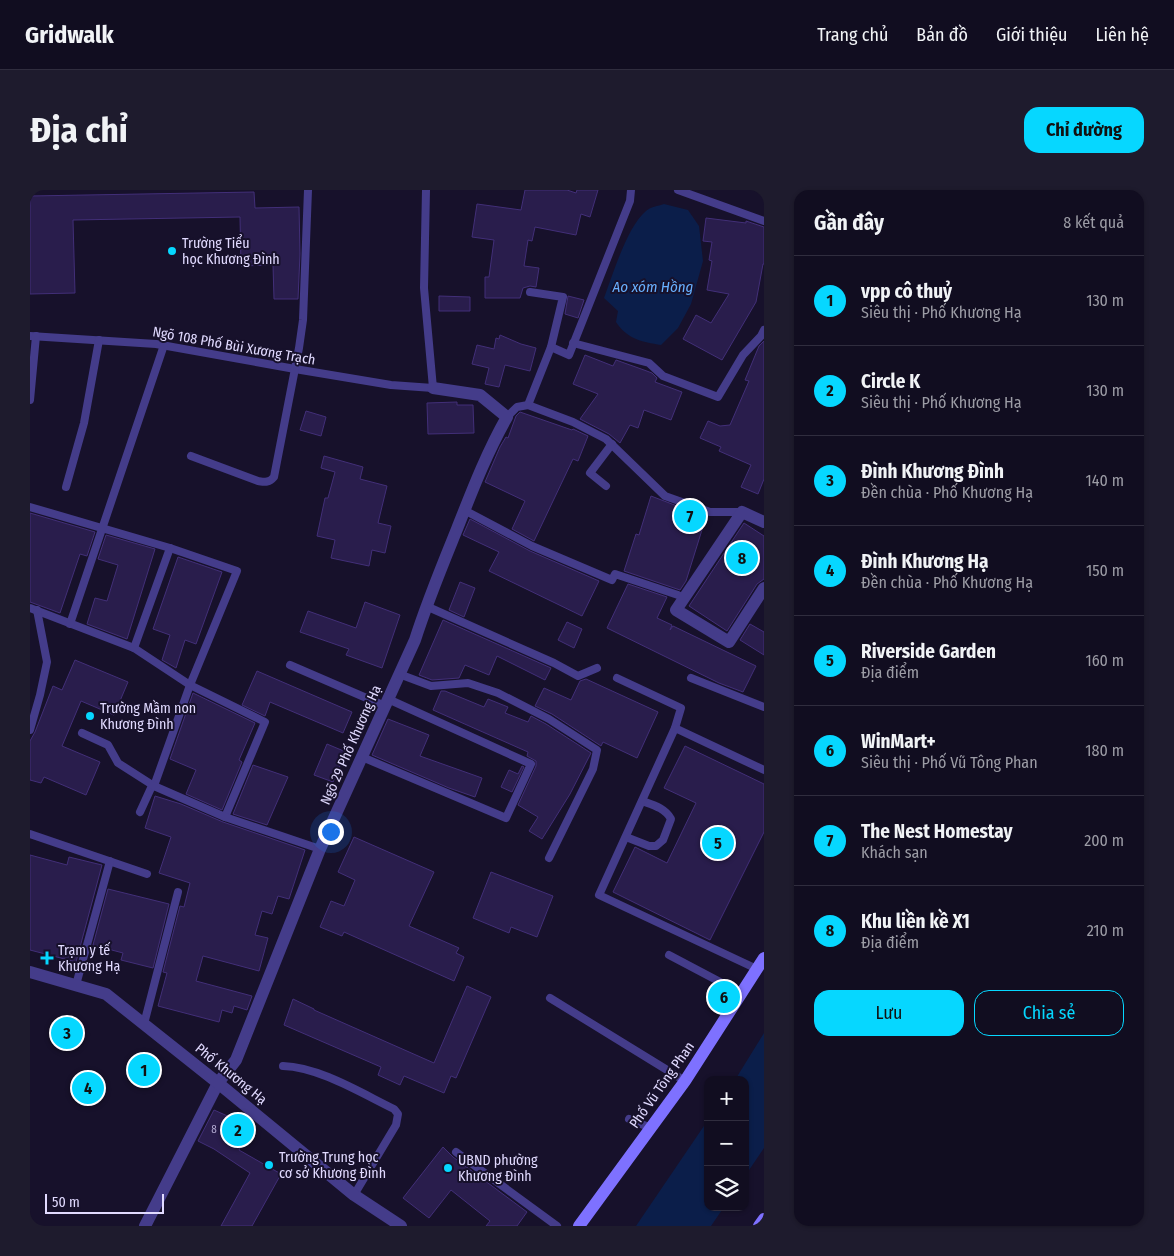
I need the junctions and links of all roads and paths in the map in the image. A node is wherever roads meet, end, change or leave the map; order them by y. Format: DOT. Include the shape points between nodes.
graph roads {
  1 [pos="308,190"];
  2 [pos="426,190"];
  3 [pos="632,190"];
  4 [pos="678,190"];
  5 [pos="764,221"];
  6 [pos="530,292"];
  7 [pos="764,330"];
  8 [pos="33,336"];
  9 [pos="99,340"];
  10 [pos="573,343"];
  11 [pos="164,345"];
  12 [pos="551,347"];
  13 [pos="295,369"];
  14 [pos="432,388"];
  15 [pos="30,400"];
  16 [pos="528,405"];
  17 [pos="507,417"];
  18 [pos="612,444"];
  19 [pos="191,456"];
  20 [pos="606,486"];
  21 [pos="66,487"];
  22 [pos="30,507"];
  23 [pos="464,510"];
  24 [pos="742,512"];
  25 [pos="764,522"];
  26 [pos="102,529"];
  27 [pos="170,548"];
  28 [pos="764,588"];
  29 [pos="678,595"];
  30 [pos="426,606"];
  31 [pos="33,609"];
  32 [pos="70,624"];
  33 [pos="134,648"];
  34 [pos="290,665"];
  35 [pos="597,668"];
  36 [pos="399,674"];
  37 [pos="617,678"];
  38 [pos="691,678"];
  39 [pos="190,685"];
  40 [pos="386,703"];
  41 [pos="764,707"];
  42 [pos="675,728"];
  43 [pos="30,730"];
  44 [pos="82,733"];
  45 [pos="362,757"];
  46 [pos="764,770"];
  47 [pos="154,786"];
  48 [pos="642,801"];
  49 [pos="140,812"];
  50 [pos="225,817"];
  51 [pos="30,834"];
  52 [pos="626,837"];
  53 [pos="320,849"];
  54 [pos="549,858"];
  55 [pos="110,861"];
  56 [pos="147,874"];
  57 [pos="178,892"];
  58 [pos="670,955"];
  59 [pos="764,958"];
  60 [pos="757,969"];
  61 [pos="30,972"];
  62 [pos="76,985"];
  63 [pos="741,993"];
  64 [pos="550,998"];
  65 [pos="144,1024"];
  66 [pos="283,1066"];
  67 [pos="685,1081"];
  68 [pos="218,1083"];
  69 [pos="629,1120"];
  70 [pos="651,1128"];
  71 [pos="456,1152"];
  72 [pos="354,1195"];
  73 [pos="764,1219"];
  74 [pos="146,1226"];
  75 [pos="400,1226"];
  76 [pos="557,1226"];
  77 [pos="579,1226"];
  78 [pos="759,1226"];
  1 -- 13 [label="lane" via="303,320"];
  2 -- 14 [label="lane" via="424,288"];
  3 -- 10 [label="lane"];
  4 -- 5 [label="lane"];
  6 -- 12 [label="lane" via="563,297"];
  7 -- 10 [label="lane" via="743,354 718,397 663,376 649,363"];
  8 -- 9 [label="lane, Ngõ 108 Phố Bùi Xương Trạch"];
  8 -- 15 [label="lane"];
  9 -- 11 [label="lane, Ngõ 108 Phố Bùi Xương Trạch"];
  9 -- 21 [label="lane" via="84,423"];
  10 -- 12 [label="lane" via="569,355"];
  11 -- 13 [label="lane, Ngõ 108 Phố Bùi Xương Trạch"];
  11 -- 26 [label="lane"];
  12 -- 16 [label="lane"];
  13 -- 14 [label="lane, Ngõ 108 Phố Bùi Xương Trạch" via="391,385"];
  13 -- 19 [label="lane" via="271,481 258,480"];
  14 -- 17 [label="street" via="480,394"];
  16 -- 17 [label="lane" via="516,407"];
  16 -- 18 [label="lane" via="573,422"];
  17 -- 23 [label="street, Ngõ 29 Phố Khương Hạ"];
  18 -- 20 [label="lane" via="590,473"];
  18 -- 24 [label="lane" via="666,496 710,512"];
  22 -- 26 [label="lane"];
  23 -- 29 [label="lane" via="532,546 612,580 615,574"];
  23 -- 30 [label="street, Ngõ 29 Phố Khương Hạ"];
  24 -- 25 [label="street"];
  24 -- 28 [label="street" via="676,610 729,642"];
  26 -- 27 [label="lane"];
  26 -- 32 [label="lane"];
  27 -- 33 [label="lane"];
  27 -- 39 [label="lane" via="237,571"];
  30 -- 35 [label="lane" via="578,676"];
  30 -- 36 [label="street, Ngõ 29 Phố Khương Hạ"];
  31 -- 32 [label="lane"];
  31 -- 43 [label="lane" via="47,662"];
  32 -- 33 [label="lane"];
  33 -- 39 [label="lane"];
  34 -- 40 [label="lane"];
  36 -- 40 [label="street, Ngõ 29 Phố Khương Hạ"];
  36 -- 54 [label="lane" via="431,686 468,683 498,693 550,719 596,750 593,769"];
  37 -- 42 [label="lane" via="682,708"];
  38 -- 41 [label="lane"];
  39 -- 47 [label="lane"];
  39 -- 50 [label="lane" via="265,722"];
  40 -- 45 [label="street, Ngõ 29 Phố Khương Hạ"];
  40 -- 45 [label="lane" via="532,764 506,818"];
  42 -- 46 [label="lane"];
  42 -- 48 [label="lane"];
  44 -- 47 [label="lane" via="108,745 118,763"];
  45 -- 53 [label="street, Ngõ 29 Phố Khương Hạ"];
  47 -- 49 [label="lane"];
  47 -- 50 [label="lane"];
  48 -- 52 [label="lane"];
  48 -- 52 [label="lane" via="661,809 671,819 664,840 656,846 649,846"];
  50 -- 53 [label="lane"];
  51 -- 55 [label="lane"];
  52 -- 60 [label="lane" via="599,895"];
  53 -- 68 [label="street, Ngõ 29 Phố Khương Hạ" via="236,1060"];
  55 -- 56 [label="lane"];
  55 -- 62 [label="lane"];
  57 -- 65 [label="lane"];
  58 -- 63 [label="lane"];
  59 -- 60 [label="main road, Phố Vũ Tông Phan"];
  60 -- 63 [label="main road, Phố Vũ Tông Phan"];
  61 -- 62 [label="street, Phố Khương Hạ"];
  62 -- 65 [label="street, Phố Khương Hạ" via="106,994"];
  63 -- 67 [label="main road, Phố Vũ Tông Phan"];
  64 -- 67 [label="lane"];
  65 -- 68 [label="street, Phố Khương Hạ"];
  66 -- 72 [label="lane" via="312,1070 394,1109 398,1114 396,1125"];
  67 -- 70 [label="main road, Phố Vũ Tông Phan"];
  68 -- 72 [label="street, Phố Khương Hạ"];
  68 -- 74 [label="street, Ngõ 29 Phố Khương Hạ"];
  69 -- 70 [label="lane"];
  70 -- 77 [label="main road, Phố Vũ Tông Phan"];
  71 -- 76 [label="lane"];
  72 -- 75 [label="street, Phố Khương Hạ"];
  73 -- 78 [label="main road"];
}
